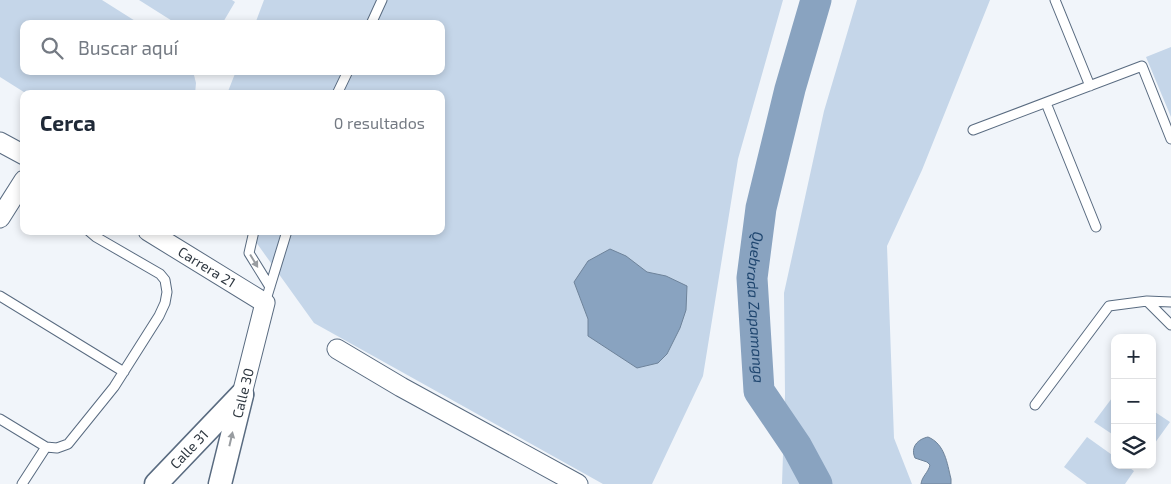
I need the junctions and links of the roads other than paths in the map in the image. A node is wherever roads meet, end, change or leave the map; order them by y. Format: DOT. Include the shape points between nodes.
graph roads {
  1 [pos="382,0"];
  2 [pos="1055,0"];
  3 [pos="373,20"];
  4 [pos="346,75"];
  5 [pos="1090,86"];
  6 [pos="339,90"];
  7 [pos="1046,103"];
  8 [pos="973,130"];
  9 [pos="1171,139"];
  10 [pos="0,142"];
  11 [pos="20,153"];
  12 [pos="20,186"];
  13 [pos="0,218"];
  14 [pos="1096,227"];
  15 [pos="94,235"];
  16 [pos="156,235"];
  17 [pos="253,235"];
  18 [pos="286,235"];
  19 [pos="268,295"];
  20 [pos="0,296"];
  21 [pos="1147,301"];
  22 [pos="1171,302"];
  23 [pos="1171,326"];
  24 [pos="337,349"];
  25 [pos="124,372"];
  26 [pos="242,394"];
  27 [pos="1035,405"];
  28 [pos="0,419"];
  29 [pos="46,447"];
  30 [pos="22,484"];
  31 [pos="156,484"];
  32 [pos="220,484"];
  33 [pos="578,484"];
  1 -- 3 [label="lane"];
  2 -- 5 [label="lane"];
  4 -- 6 [label="lane"];
  5 -- 7 [label="lane"];
  5 -- 9 [label="lane" via="1142,66"];
  7 -- 8 [label="lane"];
  7 -- 14 [label="lane"];
  10 -- 11 [label="street"];
  12 -- 13 [label="street"];
  15 -- 25 [label="lane" via="165,280 165,303"];
  16 -- 19 [label="street, Carrera 21"];
  17 -- 19 [label="lane, one-way" via="249,253"];
  18 -- 19 [label="lane"];
  19 -- 26 [label="street, Calle 30"];
  20 -- 25 [label="lane"];
  21 -- 22 [label="lane"];
  21 -- 23 [label="lane"];
  21 -- 27 [label="lane" via="1109,306"];
  24 -- 33 [label="street"];
  25 -- 29 [label="lane" via="68,444"];
  26 -- 31 [label="street, Calle 31"];
  32 -- 26 [label="street, Calle 30, one-way"];
  28 -- 29 [label="lane"];
  29 -- 30 [label="lane"];
}
